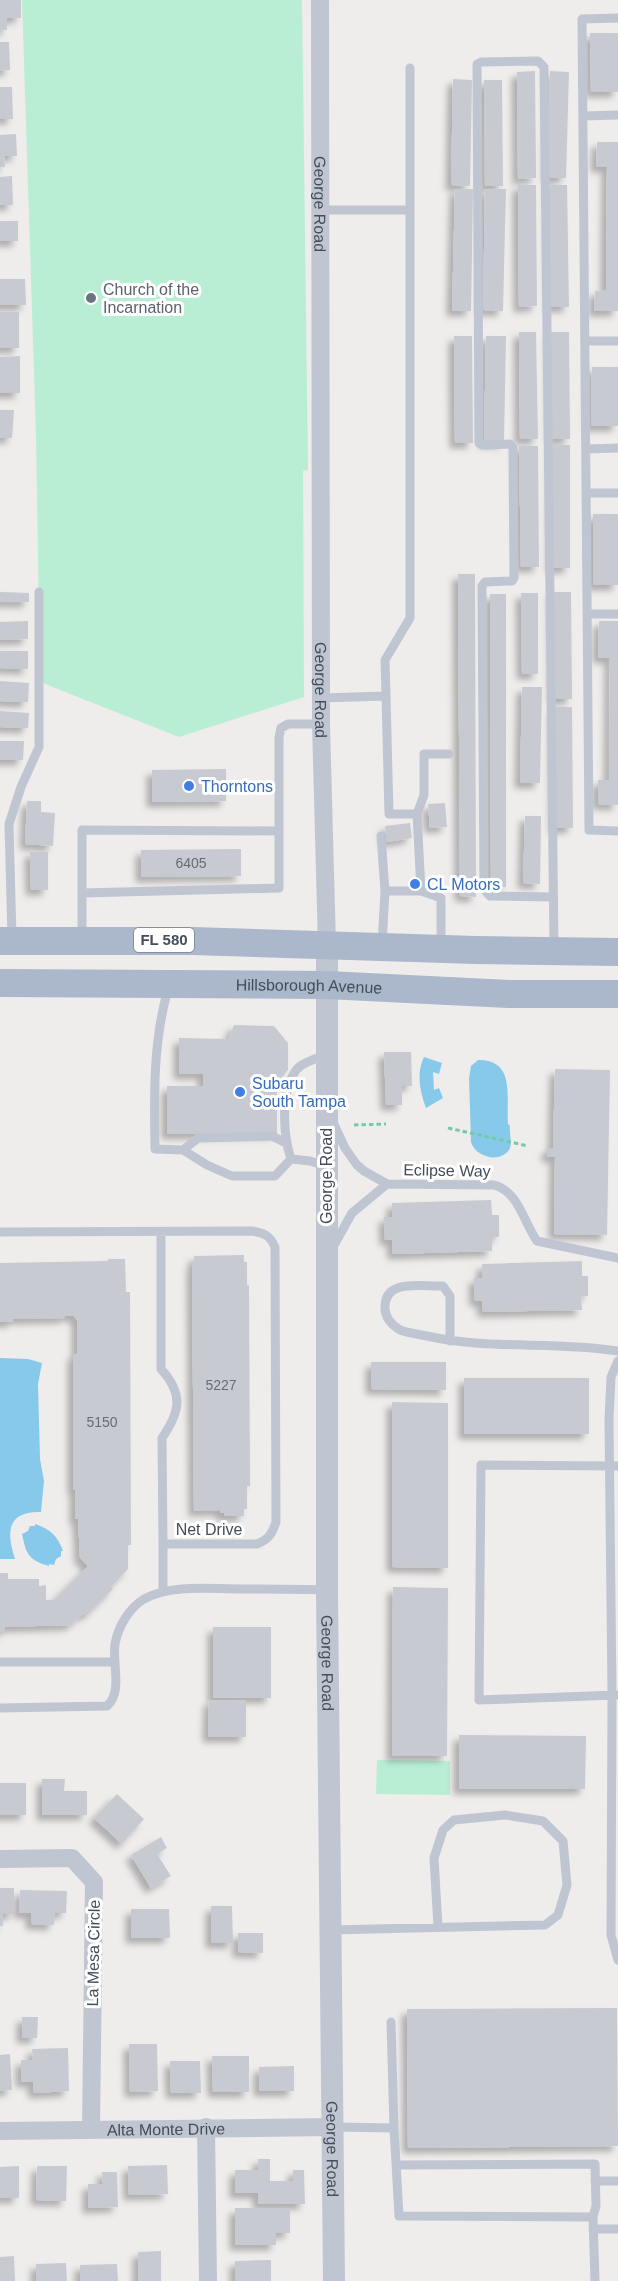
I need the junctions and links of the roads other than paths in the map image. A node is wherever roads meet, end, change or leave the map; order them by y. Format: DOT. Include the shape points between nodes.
graph roads {
  1 [pos="320,0"];
  2 [pos="618,18"];
  3 [pos="410,68"];
  4 [pos="618,115"];
  5 [pos="583,116"];
  6 [pos="321,210"];
  7 [pos="409,210"];
  8 [pos="585,341"];
  9 [pos="618,341"];
  10 [pos="618,448"];
  11 [pos="586,449"];
  12 [pos="618,493"];
  13 [pos="586,494"];
  14 [pos="39,592"];
  15 [pos="587,614"];
  16 [pos="618,614"];
  17 [pos="386,696"];
  18 [pos="321,698"];
  19 [pos="321,724"];
  20 [pos="449,754"];
  21 [pos="417,814"];
  22 [pos="279,831"];
  23 [pos="618,831"];
  24 [pos="381,836"];
  25 [pos="384,891"];
  26 [pos="421,891"];
  27 [pos="82,893"];
  28 [pos="553,897"];
  29 [pos="82,940"];
  30 [pos="6,941"];
  31 [pos="327,946"];
  32 [pos="382,948"];
  33 [pos="441,949"];
  34 [pos="554,952"];
  35 [pos="618,952"];
  36 [pos="0,983"];
  37 [pos="169,983"];
  38 [pos="327,985"];
  39 [pos="618,994"];
  40 [pos="326,1055"];
  41 [pos="326,1109"];
  42 [pos="285,1143"];
  43 [pos="183,1150"];
  44 [pos="291,1159"];
  45 [pos="326,1166"];
  46 [pos="387,1184"];
  47 [pos="0,1232"];
  48 [pos="161,1232"];
  49 [pos="326,1258"];
  50 [pos="618,1258"];
  51 [pos="450,1341"];
  52 [pos="618,1351"];
  53 [pos="618,1361"];
  54 [pos="614,1466"];
  55 [pos="615,1523"];
  56 [pos="163,1544"];
  57 [pos="327,1590"];
  58 [pos="163,1592"];
  59 [pos="614,1641"];
  60 [pos="0,1662"];
  61 [pos="115,1662"];
  62 [pos="615,1695"];
  63 [pos="0,1708"];
  64 [pos="0,1859"];
  65 [pos="438,1927"];
  66 [pos="331,1930"];
  67 [pos="615,1940"];
  68 [pos="618,1960"];
  69 [pos="391,2022"];
  70 [pos="206,2127"];
  71 [pos="334,2127"];
  72 [pos="394,2128"];
  73 [pos="91,2129"];
  74 [pos="0,2131"];
  75 [pos="396,2165"];
  76 [pos="595,2181"];
  77 [pos="618,2181"];
  78 [pos="593,2217"];
  79 [pos="593,2229"];
  80 [pos="618,2229"];
  81 [pos="208,2281"];
  82 [pos="334,2281"];
  83 [pos="595,2281"];
  1 -- 6 [label="street, George Road"];
  2 -- 5 [label="lane" via="582,19"];
  3 -- 7 [label="lane"];
  4 -- 5 [label="lane"];
  5 -- 8 [label="lane"];
  6 -- 7 [label="lane"];
  6 -- 18 [label="street, George Road"];
  7 -- 17 [label="lane" via="410,618 385,660"];
  8 -- 9 [label="lane"];
  8 -- 11 [label="lane"];
  10 -- 11 [label="lane"];
  11 -- 13 [label="lane"];
  12 -- 13 [label="lane"];
  13 -- 15 [label="lane"];
  14 -- 30 [label="lane" via="39,747 9,824"];
  15 -- 16 [label="lane"];
  15 -- 23 [label="lane" via="589,830"];
  17 -- 18 [label="lane"];
  17 -- 21 [label="lane" via="389,814"];
  18 -- 19 [label="street, George Road"];
  19 -- 22 [label="lane" via="288,724 281,728"];
  19 -- 31 [label="street, George Road"];
  20 -- 21 [label="lane" via="424,754 424,795"];
  21 -- 26 [label="lane"];
  22 -- 27 [label="lane" via="279,888"];
  22 -- 27 [label="lane" via="82,830"];
  24 -- 25 [label="lane"];
  25 -- 26 [label="lane"];
  25 -- 32 [label="lane"];
  26 -- 33 [label="lane" via="441,898"];
  27 -- 29 [label="lane"];
  28 -- 28 [label="lane" via="544,67 538,61 481,62 477,64 479,442 510,444 513,448 514,578 485,582 482,586 484,889 490,896"];
  28 -- 34 [label="lane"];
  29 -- 30 [label="main road, FL 580"];
  29 -- 31 [label="main road, FL 580"];
  31 -- 32 [label="main road, FL 580"];
  31 -- 38 [label="street, George Road"];
  32 -- 33 [label="main road, FL 580"];
  33 -- 34 [label="main road, FL 580"];
  34 -- 35 [label="main road, FL 580"];
  36 -- 37 [label="main road, Hillsborough Avenue"];
  37 -- 38 [label="main road, Hillsborough Avenue"];
  37 -- 43 [label="lane" via="154,1071 154,1149"];
  38 -- 39 [label="main road, Hillsborough Avenue" via="509,994"];
  38 -- 40 [label="street, George Road"];
  40 -- 41 [label="street, George Road"];
  40 -- 42 [label="lane" via="298,1067 286,1087"];
  41 -- 45 [label="street, George Road"];
  41 -- 46 [label="lane" via="357,1165"];
  42 -- 43 [label="lane" via="272,1136 198,1138"];
  42 -- 44 [label="lane"];
  43 -- 44 [label="lane" via="232,1176 275,1176"];
  44 -- 45 [label="lane"];
  45 -- 49 [label="street, George Road"];
  46 -- 49 [label="lane" via="352,1213"];
  46 -- 50 [label="lane, Eclipse Way" via="504,1188 512,1195 537,1241"];
  47 -- 48 [label="lane, Net Drive"];
  48 -- 56 [label="lane, Net Drive" via="161,1369 177,1394 177,1409 162,1438"];
  48 -- 56 [label="lane, Net Drive" via="264,1233 275,1247 276,1522 272,1533 257,1544"];
  49 -- 57 [label="street, George Road"];
  51 -- 51 [label="lane" via="450,1296 443,1286 398,1287 390,1292 385,1300 385,1313 391,1323 401,1330"];
  51 -- 52 [label="lane" via="585,1346"];
  53 -- 54 [label="lane" via="611,1377"];
  54 -- 55 [label="lane"];
  54 -- 62 [label="lane" via="481,1465 479,1700"];
  55 -- 59 [label="lane"];
  56 -- 58 [label="lane"];
  57 -- 58 [label="lane"];
  57 -- 66 [label="street, George Road"];
  58 -- 61 [label="lane" via="142,1600 128,1614 115,1645"];
  59 -- 62 [label="lane"];
  60 -- 61 [label="lane"];
  61 -- 63 [label="lane" via="115,1694 107,1706"];
  62 -- 67 [label="lane"];
  64 -- 73 [label="street, La Mesa Circle" via="72,1858 94,1882"];
  65 -- 65 [label="lane" via="545,1925 558,1915 567,1885 563,1841 543,1821 504,1815 454,1820 443,1830 434,1858"];
  65 -- 66 [label="lane"];
  66 -- 71 [label="street, George Road"];
  67 -- 68 [label="lane"];
  69 -- 72 [label="lane"];
  70 -- 71 [label="street, Alta Monte Drive"];
  70 -- 73 [label="street, Alta Monte Drive"];
  70 -- 81 [label="street"];
  71 -- 72 [label="lane"];
  71 -- 82 [label="street, George Road"];
  72 -- 75 [label="lane"];
  73 -- 74 [label="street, Alta Monte Drive"];
  75 -- 76 [label="lane" via="595,2164"];
  75 -- 78 [label="lane" via="399,2216"];
  76 -- 77 [label="lane"];
  76 -- 78 [label="lane"];
  78 -- 79 [label="lane"];
  79 -- 80 [label="lane"];
  79 -- 83 [label="lane"];
}
